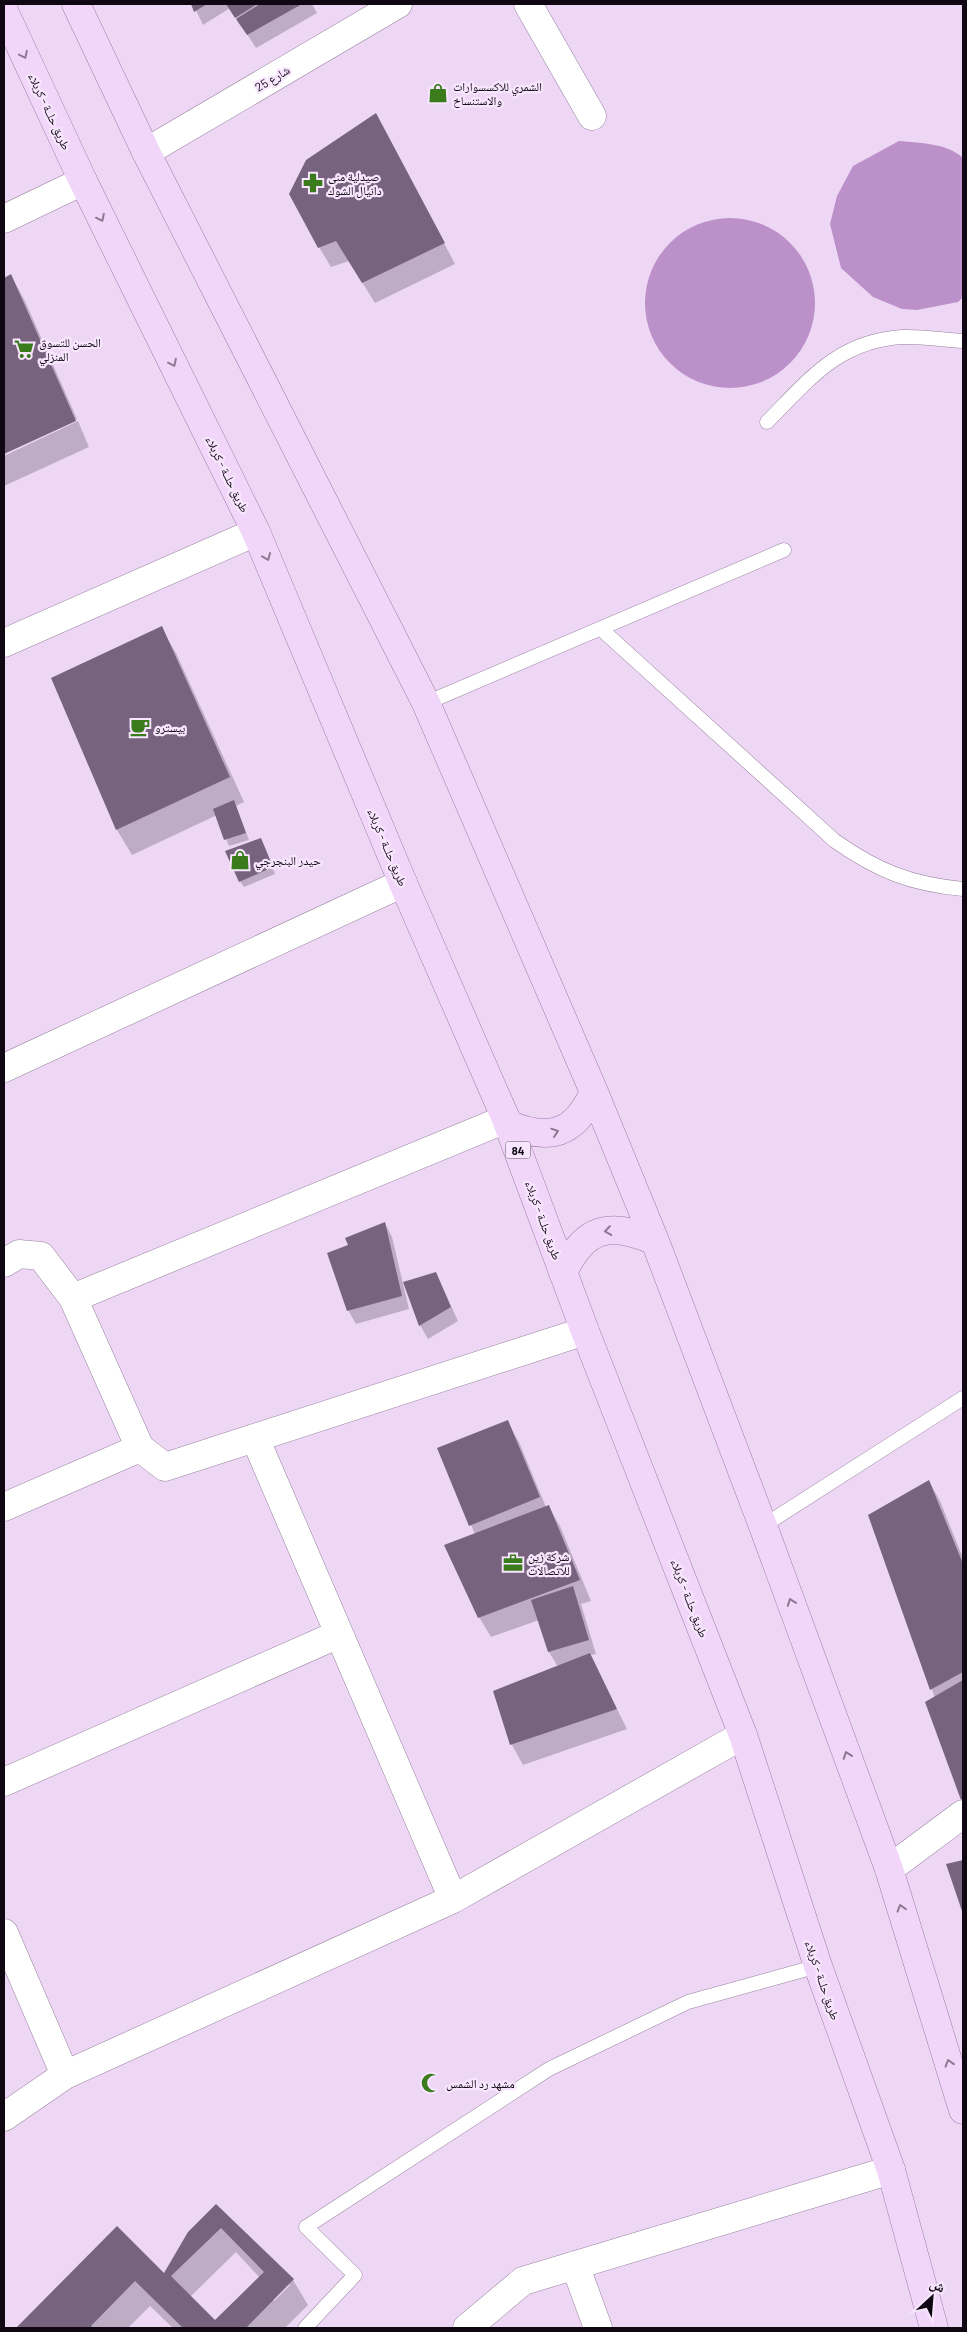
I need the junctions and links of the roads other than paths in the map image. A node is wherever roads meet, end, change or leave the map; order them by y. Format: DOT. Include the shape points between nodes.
graph roads {
  1 [pos="76,4"];
  2 [pos="398,4"];
  3 [pos="528,4"];
  4 [pos="4,11"];
  5 [pos="592,116"];
  6 [pos="146,152"];
  7 [pos="83,181"];
  8 [pos="4,219"];
  9 [pos="963,341"];
  10 [pos="767,422"];
  11 [pos="256,532"];
  12 [pos="784,550"];
  13 [pos="601,629"];
  14 [pos="4,643"];
  15 [pos="426,703"];
  16 [pos="403,883"];
  17 [pos="963,889"];
  18 [pos="4,1068"];
  19 [pos="594,1092"];
  20 [pos="507,1121"];
  21 [pos="655,1241"];
  22 [pos="4,1264"];
  23 [pos="563,1273"];
  24 [pos="73,1298"];
  25 [pos="585,1331"];
  26 [pos="963,1398"];
  27 [pos="255,1438"];
  28 [pos="140,1448"];
  29 [pos="4,1507"];
  30 [pos="763,1526"];
  31 [pos="339,1634"];
  32 [pos="743,1735"];
  33 [pos="4,1782"];
  34 [pos="963,1814"];
  35 [pos="889,1869"];
  36 [pos="453,1899"];
  37 [pos="4,1933"];
  38 [pos="818,1966"];
  39 [pos="65,2074"];
  40 [pos="963,2110"];
  41 [pos="4,2117"];
  42 [pos="891,2170"];
  43 [pos="575,2265"];
  44 [pos="305,2328"];
  45 [pos="467,2328"];
  46 [pos="598,2328"];
  47 [pos="934,2328"];
  1 -- 6 [label="main road"];
  2 -- 6 [label="street, شارع 25"];
  3 -- 5 [label="street"];
  4 -- 7 [label="main road, طريق حلــة - كربلاء / 84, one-way"];
  6 -- 15 [label="main road"];
  7 -- 8 [label="street"];
  7 -- 11 [label="main road, طريق حلــة - كربلاء / 84, one-way"];
  9 -- 10 [label="lane" via="905,337 859,345 819,369"];
  11 -- 14 [label="street"];
  11 -- 16 [label="main road, طريق حلــة - كربلاء / 84, one-way"];
  12 -- 13 [label="lane"];
  13 -- 15 [label="lane"];
  13 -- 17 [label="lane" via="834,841 865,862 899,877"];
  15 -- 19 [label="main road"];
  16 -- 18 [label="street"];
  16 -- 20 [label="main road, طريق حلــة - كربلاء / 84"];
  20 -- 19 [label="main road, one-way" via="535,1134 560,1130 586,1110"];
  19 -- 21 [label="main road"];
  20 -- 23 [label="main road, طريق حلــة - كربلاء / 84"];
  20 -- 24 [label="street"];
  21 -- 23 [label="main road, one-way" via="623,1230 598,1233 572,1253"];
  21 -- 30 [label="main road"];
  22 -- 24 [label="street" via="19,1254 41,1256"];
  23 -- 25 [label="main road, طريق حلــة - كربلاء / 84"];
  24 -- 28 [label="street"];
  25 -- 27 [label="street"];
  25 -- 32 [label="main road, طريق حلــة - كربلاء / 84"];
  26 -- 30 [label="lane"];
  27 -- 28 [label="street" via="165,1467"];
  27 -- 31 [label="street"];
  28 -- 29 [label="street"];
  35 -- 30 [label="main road, one-way"];
  31 -- 33 [label="street"];
  31 -- 36 [label="street"];
  32 -- 36 [label="street"];
  32 -- 38 [label="main road, طريق حلــة - كربلاء / 84"];
  34 -- 35 [label="street"];
  40 -- 35 [label="main road, one-way"];
  36 -- 39 [label="street"];
  37 -- 39 [label="street"];
  38 -- 42 [label="main road, طريق حلــة - كربلاء / 84"];
  38 -- 44 [label="lane" via="688,2002 549,2069 306,2226 355,2275"];
  39 -- 41 [label="street"];
  42 -- 43 [label="street"];
  42 -- 47 [label="main road, طريق حلــة - كربلاء / 84"];
  43 -- 45 [label="street" via="523,2281"];
  43 -- 46 [label="street"];
}
